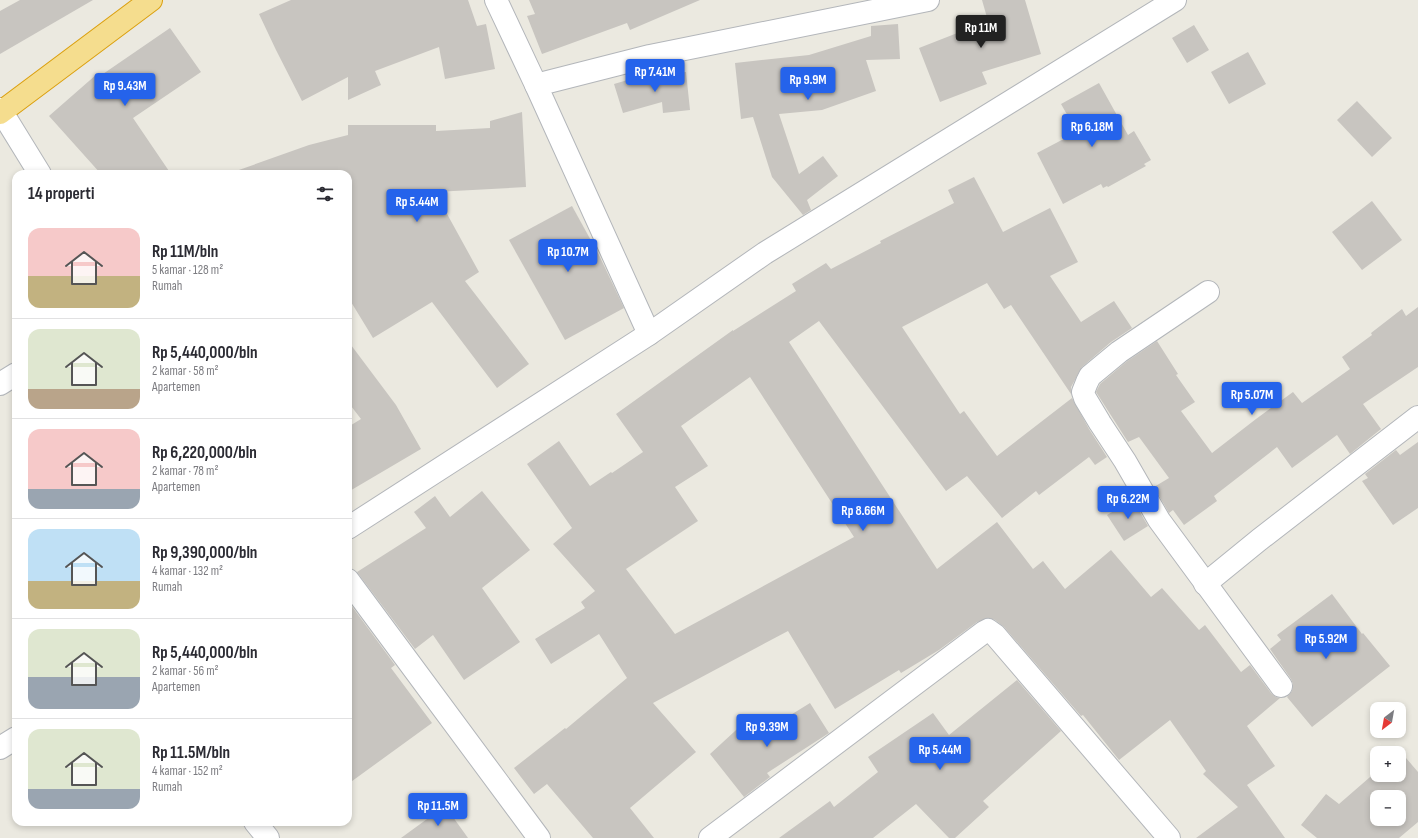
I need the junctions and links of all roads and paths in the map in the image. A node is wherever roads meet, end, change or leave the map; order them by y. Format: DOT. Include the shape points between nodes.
graph roads {
  1 [pos="151,0"];
  2 [pos="496,0"];
  3 [pos="928,0"];
  4 [pos="1175,0"];
  5 [pos="536,85"];
  6 [pos="0,111"];
  7 [pos="37,170"];
  8 [pos="1208,292"];
  9 [pos="648,334"];
  10 [pos="12,376"];
  11 [pos="0,384"];
  12 [pos="1418,417"];
  13 [pos="352,525"];
  14 [pos="1205,584"];
  15 [pos="352,585"];
  16 [pos="1281,686"];
  17 [pos="12,740"];
  18 [pos="0,748"];
  19 [pos="258,826"];
  20 [pos="1167,837"];
  21 [pos="268,838"];
  22 [pos="539,838"];
  23 [pos="710,838"];
  1 -- 6 [label="highway"];
  2 -- 5 [label="street"];
  3 -- 5 [label="street" via="650,56"];
  4 -- 9 [label="street" via="764,253"];
  5 -- 9 [label="street"];
  6 -- 7 [label="street"];
  8 -- 14 [label="street" via="1119,352 1090,376 1083,392 1159,520"];
  9 -- 13 [label="street"];
  10 -- 11 [label="street"];
  12 -- 14 [label="street"];
  14 -- 16 [label="street"];
  15 -- 22 [label="street"];
  17 -- 18 [label="street"];
  19 -- 21 [label="street"];
  20 -- 23 [label="street" via="995,635 988,630"];
}
